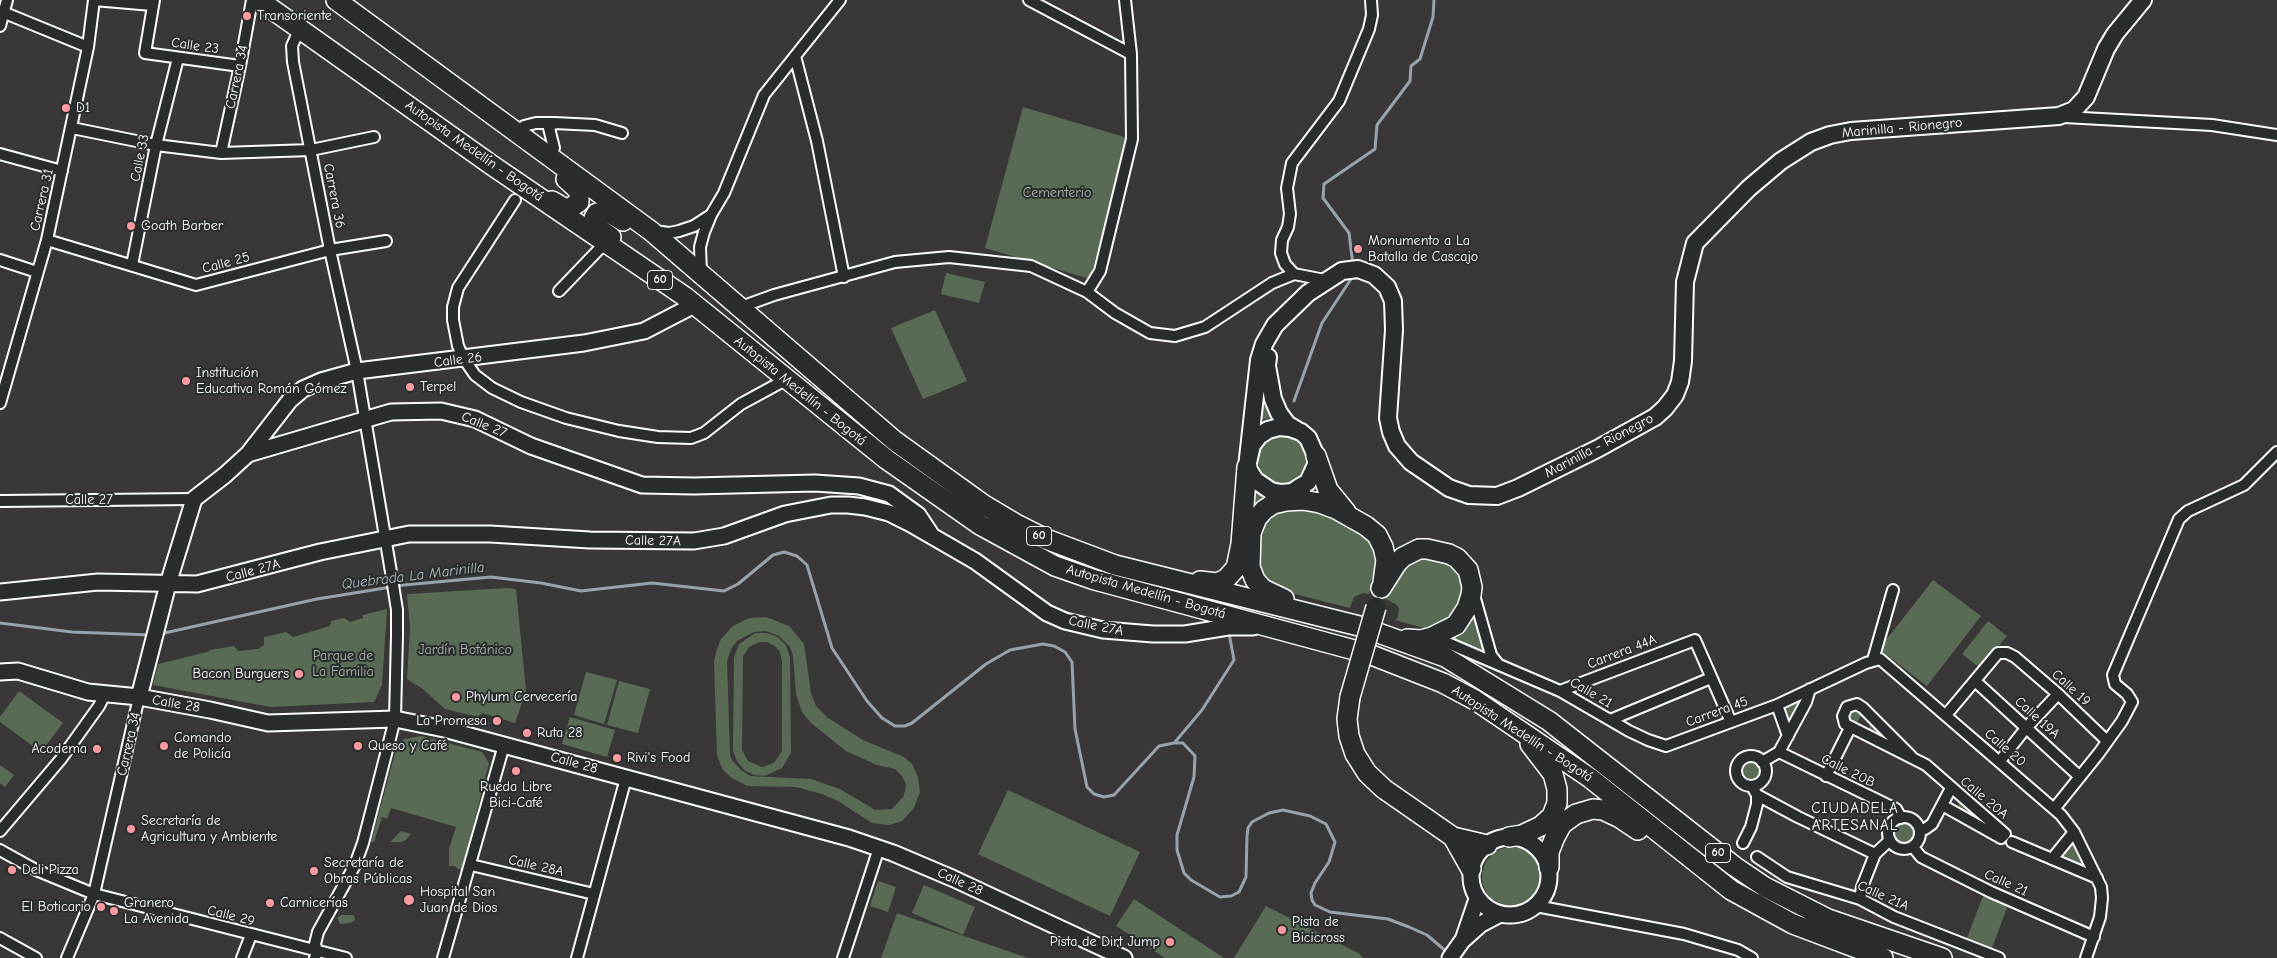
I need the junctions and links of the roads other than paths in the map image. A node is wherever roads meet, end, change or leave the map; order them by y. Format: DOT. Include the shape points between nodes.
graph roads {
  1 [pos="7,0"];
  2 [pos="94,0"];
  3 [pos="252,0"];
  4 [pos="259,0"];
  5 [pos="336,0"];
  6 [pos="840,0"];
  7 [pos="1029,0"];
  8 [pos="1124,0"];
  9 [pos="1371,0"];
  10 [pos="2143,0"];
  11 [pos="153,3"];
  12 [pos="2,11"];
  13 [pos="0,26"];
  14 [pos="300,28"];
  15 [pos="88,47"];
  16 [pos="1131,54"];
  17 [pos="795,56"];
  18 [pos="178,58"];
  19 [pos="240,66"];
  20 [pos="466,96"];
  21 [pos="2059,116"];
  22 [pos="554,123"];
  23 [pos="524,126"];
  24 [pos="72,128"];
  25 [pos="622,133"];
  26 [pos="2277,136"];
  27 [pos="374,137"];
  28 [pos="156,145"];
  29 [pos="554,148"];
  30 [pos="311,150"];
  31 [pos="221,153"];
  32 [pos="0,154"];
  33 [pos="493,166"];
  34 [pos="62,171"];
  35 [pos="515,200"];
  36 [pos="711,215"];
  37 [pos="651,231"];
  38 [pos="47,240"];
  39 [pos="386,242"];
  40 [pos="605,242"];
  41 [pos="330,250"];
  42 [pos="0,260"];
  43 [pos="132,264"];
  44 [pos="37,272"];
  45 [pos="1294,274"];
  46 [pos="705,276"];
  47 [pos="844,277"];
  48 [pos="1325,280"];
  49 [pos="559,291"];
  50 [pos="1086,292"];
  51 [pos="689,301"];
  52 [pos="741,307"];
  53 [pos="1275,325"];
  54 [pos="464,359"];
  55 [pos="357,371"];
  56 [pos="787,379"];
  57 [pos="0,402"];
  58 [pos="365,419"];
  59 [pos="1300,432"];
  60 [pos="2277,452"];
  61 [pos="248,454"];
  62 [pos="1316,456"];
  63 [pos="1247,467"];
  64 [pos="1293,496"];
  65 [pos="194,499"];
  66 [pos="0,501"];
  67 [pos="1351,516"];
  68 [pos="933,536"];
  69 [pos="384,539"];
  70 [pos="1168,580"];
  71 [pos="168,584"];
  72 [pos="1472,587"];
  73 [pos="1382,588"];
  74 [pos="1893,590"];
  75 [pos="0,592"];
  76 [pos="1321,615"];
  77 [pos="1274,628"];
  78 [pos="1396,638"];
  79 [pos="1421,640"];
  80 [pos="1873,660"];
  81 [pos="1500,666"];
  82 [pos="0,672"];
  83 [pos="1711,678"];
  84 [pos="1975,680"];
  85 [pos="1810,689"];
  86 [pos="1560,691"];
  87 [pos="105,694"];
  88 [pos="2058,694"];
  89 [pos="140,697"];
  90 [pos="1777,705"];
  91 [pos="1866,711"];
  92 [pos="1946,715"];
  93 [pos="395,719"];
  94 [pos="1610,720"];
  95 [pos="1731,722"];
  96 [pos="1516,728"];
  97 [pos="2026,728"];
  98 [pos="1854,729"];
  99 [pos="1788,736"];
  100 [pos="2107,740"];
  101 [pos="504,745"];
  102 [pos="1666,746"];
  103 [pos="1780,752"];
  104 [pos="1911,756"];
  105 [pos="1762,762"];
  106 [pos="2000,762"];
  107 [pos="1826,776"];
  108 [pos="2080,776"];
  109 [pos="626,778"];
  110 [pos="1750,785"];
  111 [pos="1951,788"];
  112 [pos="1756,795"];
  113 [pos="1942,805"];
  114 [pos="2054,809"];
  115 [pos="1901,818"];
  116 [pos="1920,830"];
  117 [pos="0,831"];
  118 [pos="2074,832"];
  119 [pos="1453,837"];
  120 [pos="1509,837"];
  121 [pos="1890,840"];
  122 [pos="2012,842"];
  123 [pos="1742,843"];
  124 [pos="1487,845"];
  125 [pos="1913,847"];
  126 [pos="879,848"];
  127 [pos="0,850"];
  128 [pos="1876,854"];
  129 [pos="1756,857"];
  130 [pos="2052,859"];
  131 [pos="471,865"];
  132 [pos="1697,865"];
  133 [pos="1548,866"];
  134 [pos="1471,869"];
  135 [pos="2097,878"];
  136 [pos="94,894"];
  137 [pos="594,894"];
  138 [pos="1477,899"];
  139 [pos="1860,899"];
  140 [pos="1536,906"];
  141 [pos="1500,914"];
  142 [pos="251,935"];
  143 [pos="2094,937"];
  144 [pos="0,938"];
  145 [pos="1456,949"];
  146 [pos="316,954"];
  147 [pos="36,958"];
  148 [pos="67,958"];
  149 [pos="242,958"];
  150 [pos="346,958"];
  151 [pos="443,958"];
  152 [pos="577,958"];
  153 [pos="843,958"];
  154 [pos="1124,958"];
  155 [pos="1752,958"];
  156 [pos="1883,958"];
  157 [pos="1942,958"];
  158 [pos="1999,958"];
  159 [pos="2086,958"];
  1 -- 12 [label="street"];
  2 -- 11 [label="street"];
  2 -- 15 [label="street, Carrera 31"];
  3 -- 19 [label="street, Carrera 34"];
  4 -- 14 [label="highway, Autopista Medellín - Bogotá / 60"];
  5 -- 20 [label="highway, Autopista Medellín - Bogotá / 60"];
  6 -- 17 [label="street"];
  7 -- 16 [label="street"];
  8 -- 16 [label="street"];
  9 -- 45 [label="street" via="1372,15 1368,29 1339,101 1292,163 1287,188 1290,214 1281,253"];
  10 -- 21 [label="main road, Marinilla - Rionegro" via="2106,48 2082,104"];
  11 -- 18 [label="street, Calle 23" via="145,53"];
  12 -- 13 [label="street"];
  12 -- 15 [label="street"];
  14 -- 30 [label="street, Carrera 36" via="292,46 293,62"];
  14 -- 33 [label="highway, Autopista Medellín - Bogotá / 60"];
  15 -- 24 [label="street, Carrera 31"];
  16 -- 50 [label="street" via="1132,139 1100,271"];
  17 -- 36 [label="street" via="764,95 724,193"];
  17 -- 47 [label="street" via="817,141"];
  18 -- 19 [label="street, Calle 23"];
  18 -- 28 [label="street, Calle 33"];
  19 -- 31 [label="street, Carrera 34"];
  20 -- 33 [label="highway" via="489,122 577,187 579,202 570,208 559,206 513,174"];
  20 -- 37 [label="highway, Autopista Medellín - Bogotá / 60"];
  21 -- 26 [label="street" via="2212,125"];
  21 -- 48 [label="main road, Marinilla - Rionegro" via="1851,131 1811,142 1793,153 1749,188 1695,243 1684,282 1680,382 1666,408 1597,449 1497,496 1469,495 1449,488 1411,462 1397,446 1388,418 1393,301 1387,288 1374,275 1353,269"];
  22 -- 23 [label="street"];
  22 -- 25 [label="street" via="595,125"];
  22 -- 29 [label="street" via="549,128"];
  24 -- 28 [label="street"];
  24 -- 34 [label="street, Carrera 31"];
  27 -- 30 [label="street"];
  28 -- 31 [label="street"];
  28 -- 43 [label="street, Calle 33"];
  30 -- 31 [label="street"];
  30 -- 41 [label="street, Carrera 36"];
  32 -- 34 [label="street"];
  33 -- 40 [label="highway, Autopista Medellín - Bogotá / 60"];
  34 -- 38 [label="street, Carrera 31"];
  35 -- 54 [label="street" via="458,288 453,320"];
  36 -- 37 [label="street" via="694,226 669,233"];
  36 -- 46 [label="street" via="700,247"];
  37 -- 46 [label="highway, Autopista Medellín - Bogotá / 60"];
  38 -- 43 [label="street, Calle 25"];
  38 -- 44 [label="street, Carrera 31"];
  39 -- 41 [label="street, Calle 25"];
  40 -- 49 [label="street"];
  40 -- 51 [label="highway, Autopista Medellín - Bogotá / 60"];
  41 -- 43 [label="street, Calle 25" via="196,285"];
  41 -- 55 [label="street, Carrera 36"];
  42 -- 44 [label="street"];
  44 -- 57 [label="street, Carrera 31"];
  45 -- 48 [label="street"];
  45 -- 50 [label="street" via="1272,283 1205,327 1175,336 1150,333"];
  46 -- 51 [label="highway" via="697,274 611,213 602,210 597,213 594,218 598,228 677,284"];
  46 -- 52 [label="highway, Autopista Medellín - Bogotá / 60"];
  47 -- 50 [label="street" via="895,262 949,257 1031,266"];
  47 -- 52 [label="street"];
  48 -- 53 [label="main road, Marinilla - Rionegro" via="1293,305"];
  51 -- 54 [label="main road, Calle 26" via="644,331 584,343"];
  51 -- 56 [label="highway, Autopista Medellín - Bogotá / 60"];
  52 -- 70 [label="highway, Autopista Medellín - Bogotá / 60" via="895,441 984,505 1078,552"];
  53 -- 59 [label="main road" via="1267,366 1273,399 1287,424"];
  53 -- 63 [label="main road" via="1259,360"];
  54 -- 55 [label="main road, Calle 26"];
  54 -- 56 [label="street" via="475,375 492,388 521,402 566,418 658,437 691,438 704,433 741,404"];
  55 -- 58 [label="street, Carrera 36"];
  55 -- 61 [label="main road, Calle 26" via="303,389 290,400"];
  56 -- 77 [label="highway, Autopista Medellín - Bogotá / 60" via="886,459 955,508 1056,566 1141,594"];
  58 -- 61 [label="main road, Calle 27"];
  58 -- 68 [label="main road, Calle 27" via="391,412 421,410 475,419 531,446 642,485 814,483 859,486 889,494 918,515"];
  58 -- 69 [label="street, Carrera 36"];
  59 -- 62 [label="main road" via="1308,438"];
  59 -- 63 [label="main road" via="1285,427 1268,430 1252,446"];
  60 -- 100 [label="street" via="2244,485 2188,511 2179,519 2113,674 2115,684 2128,694 2132,702"];
  61 -- 65 [label="main road, Calle 27"];
  62 -- 64 [label="main road" via="1313,474"];
  62 -- 67 [label="highway" via="1328,490"];
  63 -- 64 [label="main road" via="1261,486"];
  63 -- 70 [label="highway" via="1236,568 1226,579 1216,583 1179,577"];
  64 -- 67 [label="highway"];
  64 -- 76 [label="highway" via="1272,504 1257,518 1251,533 1250,568 1255,580 1275,597 1302,604"];
  65 -- 66 [label="street, Calle 27"];
  65 -- 71 [label="main road, Carrera 34"];
  67 -- 73 [label="highway" via="1377,536 1383,547 1386,560"];
  68 -- 69 [label="main road, Calle 27A" via="889,513 865,507 831,505 785,514 724,536 694,541 590,540 490,534 426,534"];
  68 -- 77 [label="main road, Calle 27A" via="975,560 1047,613 1085,627 1127,633 1185,634 1228,627"];
  69 -- 71 [label="main road, Calle 27A" via="197,584"];
  69 -- 93 [label="street, Carrera 36" via="397,610"];
  70 -- 76 [label="highway, Autopista Medellín - Bogotá / 60"];
  71 -- 75 [label="main road, Calle 27A" via="98,582"];
  71 -- 89 [label="main road, Carrera 34"];
  72 -- 73 [label="highway" via="1468,570 1457,558 1427,549 1403,557"];
  72 -- 79 [label="highway" via="1467,608 1456,625"];
  72 -- 81 [label="street" via="1491,655"];
  73 -- 119 [label="highway, bridge" via="1350,697 1349,736 1367,774"];
  74 -- 80 [label="street"];
  76 -- 78 [label="highway, Autopista Medellín - Bogotá / 60"];
  77 -- 96 [label="highway, Autopista Medellín - Bogotá / 60" via="1369,654 1410,669 1475,700"];
  78 -- 79 [label="highway"];
  78 -- 157 [label="highway, Autopista Medellín - Bogotá / 60" via="1445,657 1549,721 1765,887 1828,919"];
  79 -- 81 [label="street, Calle 21" via="1448,643"];
  80 -- 85 [label="street, Carrera 45"];
  80 -- 92 [label="street, Calle 20" via="1880,660"];
  81 -- 86 [label="street, Calle 21"];
  82 -- 87 [label="main road, Calle 28" via="18,671"];
  83 -- 86 [label="street, Carrera 44A" via="1694,640"];
  83 -- 94 [label="street"];
  83 -- 95 [label="street"];
  84 -- 88 [label="street, Calle 19" via="1998,653 2007,653"];
  84 -- 92 [label="street"];
  84 -- 97 [label="street, Calle 19A"];
  85 -- 90 [label="street, Carrera 45"];
  85 -- 99 [label="street"];
  86 -- 94 [label="street, Calle 21"];
  87 -- 89 [label="main road, Calle 28"];
  87 -- 117 [label="street" via="61,759"];
  88 -- 97 [label="street"];
  88 -- 100 [label="street, Calle 19"];
  89 -- 93 [label="main road, Calle 28" via="268,723"];
  89 -- 136 [label="street, Carrera 34"];
  90 -- 95 [label="street, Carrera 45"];
  90 -- 99 [label="street"];
  91 -- 98 [label="street"];
  91 -- 98 [label="street" via="1857,704 1847,708 1843,720"];
  91 -- 104 [label="street, Calle 20A"];
  92 -- 106 [label="street, Calle 20"];
  93 -- 101 [label="main road, Calle 28"];
  93 -- 146 [label="street, Carrera 36" via="363,843 318,932"];
  94 -- 102 [label="street, Calle 21"];
  95 -- 102 [label="street, Carrera 45"];
  96 -- 120 [label="highway" via="1549,767 1558,796 1548,820 1522,835"];
  96 -- 132 [label="highway, Autopista Medellín - Bogotá / 60" via="1590,778"];
  97 -- 106 [label="street"];
  97 -- 108 [label="street, Calle 19A"];
  98 -- 104 [label="street, Calle 20A"];
  98 -- 107 [label="street"];
  99 -- 103 [label="street"];
  100 -- 108 [label="street"];
  101 -- 109 [label="main road, Calle 28"];
  101 -- 131 [label="street"];
  103 -- 105 [label="street"];
  103 -- 107 [label="street, Calle 20B"];
  104 -- 111 [label="street, Calle 20A"];
  105 -- 110 [label="street" via="1765,770 1762,779"];
  105 -- 110 [label="street" via="1749,756 1737,764 1738,778"];
  106 -- 114 [label="street, Calle 20"];
  107 -- 115 [label="street, Calle 20B" via="1896,809"];
  108 -- 114 [label="street"];
  109 -- 126 [label="main road, Calle 28"];
  109 -- 137 [label="street"];
  110 -- 112 [label="street"];
  111 -- 113 [label="street"];
  111 -- 113 [label="street, Calle 20A" via="2004,834 1999,838"];
  112 -- 123 [label="street" via="1751,827"];
  112 -- 128 [label="street"];
  113 -- 116 [label="street" via="1932,824"];
  114 -- 118 [label="street, Calle 20"];
  115 -- 116 [label="street" via="1911,819"];
  115 -- 121 [label="street" via="1889,829"];
  116 -- 125 [label="street" via="1919,840"];
  118 -- 130 [label="street"];
  118 -- 135 [label="street, Calle 20"];
  119 -- 124 [label="highway"];
  119 -- 134 [label="highway"];
  120 -- 124 [label="main road"];
  120 -- 133 [label="main road" via="1530,843 1538,849"];
  121 -- 125 [label="street" via="1900,848"];
  121 -- 128 [label="street"];
  122 -- 130 [label="street"];
  124 -- 134 [label="main road"];
  125 -- 143 [label="street, Calle 21" via="1928,861"];
  126 -- 153 [label="street"];
  126 -- 154 [label="main road, Calle 28" via="961,882"];
  127 -- 136 [label="street, Calle 29" via="36,870"];
  128 -- 139 [label="street"];
  129 -- 139 [label="street, Calle 21A" via="1786,876"];
  130 -- 135 [label="street"];
  131 -- 137 [label="street, Calle 28A"];
  131 -- 151 [label="street"];
  132 -- 133 [label="highway" via="1611,813 1593,809 1576,814 1562,824 1552,843"];
  132 -- 156 [label="highway, Autopista Medellín - Bogotá / 60" via="1731,890 1793,924"];
  133 -- 140 [label="main road" via="1548,888"];
  134 -- 138 [label="main road"];
  135 -- 143 [label="street, Calle 20" via="2102,898"];
  136 -- 142 [label="street, Calle 29"];
  136 -- 148 [label="street, Carrera 34"];
  137 -- 152 [label="street"];
  138 -- 141 [label="main road"];
  138 -- 145 [label="main road"];
  139 -- 158 [label="street, Calle 21A" via="1894,917"];
  140 -- 141 [label="main road" via="1518,914"];
  140 -- 155 [label="street" via="1684,934 1738,950"];
  141 -- 145 [label="main road" via="1481,924"];
  142 -- 146 [label="street, Calle 29"];
  142 -- 149 [label="street"];
  143 -- 159 [label="street, Calle 20"];
  144 -- 147 [label="street"];
  146 -- 150 [label="street, Calle 29"];
}
